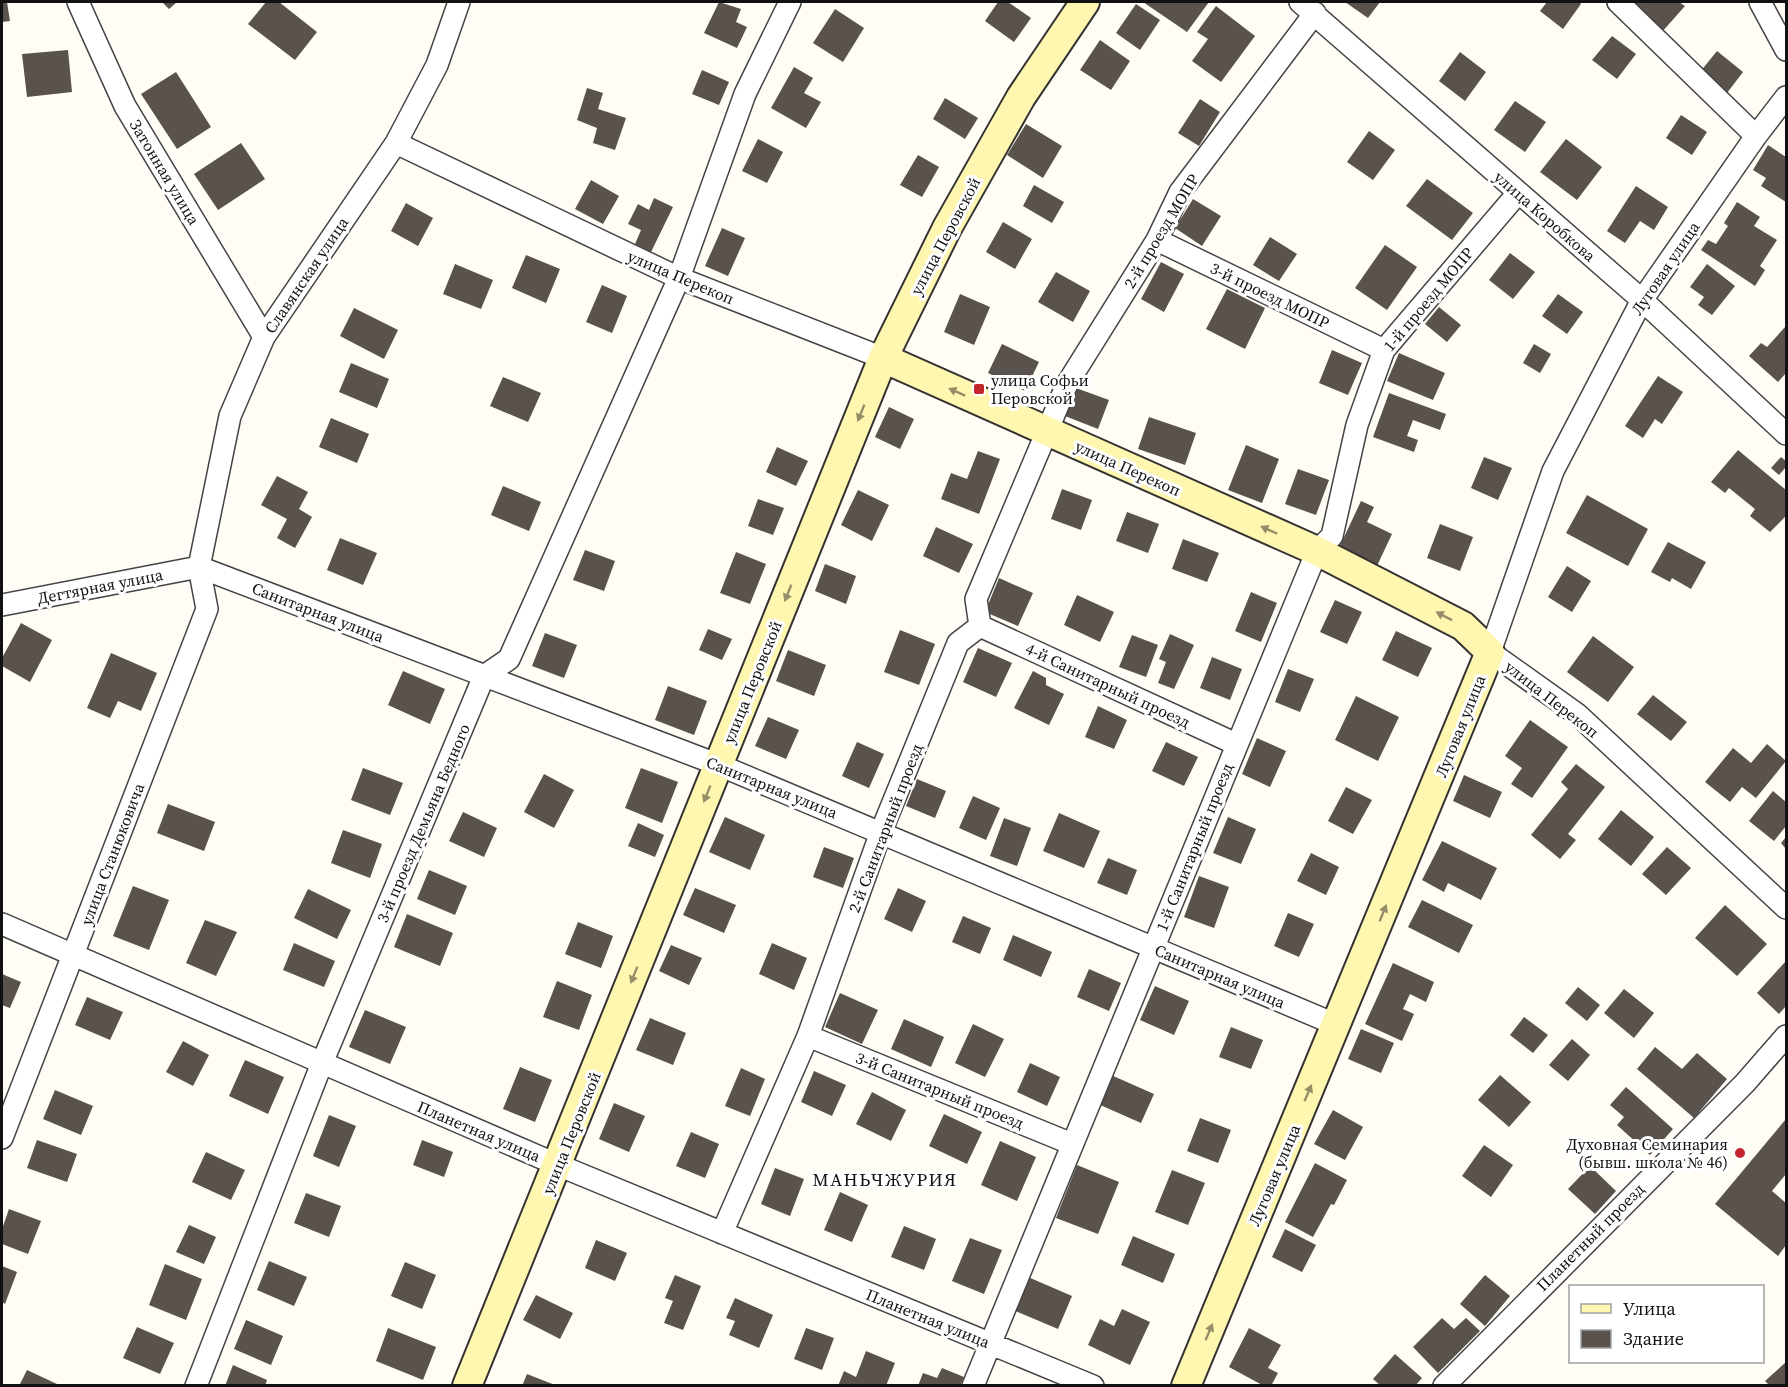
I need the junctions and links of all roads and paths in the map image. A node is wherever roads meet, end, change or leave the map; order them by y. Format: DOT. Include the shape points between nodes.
graph roads {
  1 [pos="78,2"];
  2 [pos="459,2"];
  3 [pos="790,2"];
  4 [pos="1084,2"];
  5 [pos="1618,2"];
  6 [pos="1760,2"];
  7 [pos="1308,7"];
  8 [pos="1786,50"];
  9 [pos="1786,98"];
  10 [pos="1756,136"];
  11 [pos="396,143"];
  12 [pos="1518,193"];
  13 [pos="1157,240"];
  14 [pos="679,278"];
  15 [pos="1642,300"];
  16 [pos="264,337"];
  17 [pos="1383,350"];
  18 [pos="883,358"];
  19 [pos="1046,431"];
  20 [pos="1786,434"];
  21 [pos="1317,551"];
  22 [pos="199,567"];
  23 [pos="2,604"];
  24 [pos="980,626"];
  25 [pos="1490,652"];
  26 [pos="484,676"];
  27 [pos="1236,744"];
  28 [pos="719,765"];
  29 [pos="881,832"];
  30 [pos="1786,908"];
  31 [pos="2,924"];
  32 [pos="1153,948"];
  33 [pos="73,956"];
  34 [pos="1337,1025"];
  35 [pos="808,1036"];
  36 [pos="1786,1036"];
  37 [pos="322,1063"];
  38 [pos="2,1138"];
  39 [pos="1072,1144"];
  40 [pos="558,1165"];
  41 [pos="722,1233"];
  42 [pos="990,1343"];
  43 [pos="196,1386"];
  44 [pos="467,1386"];
  45 [pos="973,1386"];
  46 [pos="1093,1386"];
  47 [pos="1186,1386"];
  48 [pos="1444,1386"];
  1 -- 16 [label="street, Затонная улица" via="125,106"];
  2 -- 11 [label="street, Славянская улица" via="437,65"];
  3 -- 14 [label="street" via="745,94"];
  4 -- 18 [label="main road, улица Перовской" via="1021,97 947,228"];
  5 -- 10 [label="street"];
  6 -- 8 [label="street"];
  7 -- 12 [label="street, улица Коробкова"];
  7 -- 13 [label="street, 2-й проезд МОПР" via="1180,192"];
  9 -- 10 [label="street, Луговая улица"];
  10 -- 15 [label="street, Луговая улица"];
  11 -- 14 [label="street, улица Перекоп"];
  11 -- 16 [label="street, Славянская улица"];
  12 -- 15 [label="street, улица Коробкова"];
  12 -- 17 [label="street, 1-й проезд МОПР"];
  13 -- 17 [label="street, 3-й проезд МОПР"];
  13 -- 19 [label="street, 2-й проезд МОПР" via="1067,384"];
  14 -- 18 [label="street, улица Перекоп"];
  14 -- 26 [label="street" via="509,659"];
  15 -- 20 [label="street, улица Коробкова"];
  15 -- 25 [label="street, Луговая улица" via="1553,471"];
  16 -- 22 [label="street, Славянская улица" via="230,416"];
  17 -- 21 [label="street, 1-й проезд МОПР" via="1357,425 1332,536"];
  19 -- 18 [label="main road, улица Перекоп, one-way"];
  18 -- 28 [label="main road, улица Перовской, one-way"];
  21 -- 19 [label="main road, улица Перекоп, one-way"];
  19 -- 24 [label="street" via="976,599"];
  25 -- 21 [label="main road, улица Перекоп, one-way" via="1463,626"];
  21 -- 27 [label="street, 1-й Санитарный проезд"];
  22 -- 23 [label="street, Дегтярная улица"];
  22 -- 26 [label="street, Санитарная улица"];
  22 -- 33 [label="street, улица Станюковича" via="207,609"];
  24 -- 27 [label="street, 4-й Санитарный проезд"];
  24 -- 29 [label="street, 2-й Санитарный проезд" via="958,643"];
  25 -- 30 [label="street, улица Перекоп" via="1577,714"];
  34 -- 25 [label="main road, Луговая улица, one-way"];
  26 -- 28 [label="street, Санитарная улица"];
  26 -- 37 [label="street, 3-й проезд Демьяна Бедного"];
  27 -- 32 [label="street, 1-й Санитарный проезд"];
  28 -- 29 [label="street, Санитарная улица"];
  28 -- 40 [label="main road, улица Перовской, one-way"];
  29 -- 32 [label="street, Санитарная улица"];
  29 -- 35 [label="street, 2-й Санитарный проезд"];
  31 -- 33 [label="street, Планетная улица"];
  32 -- 34 [label="street, Санитарная улица"];
  32 -- 39 [label="street, 1-й Санитарный проезд"];
  33 -- 37 [label="street, Планетная улица"];
  33 -- 38 [label="street, улица Станюковича"];
  47 -- 34 [label="main road, Луговая улица, one-way"];
  35 -- 39 [label="street, 3-й Санитарный проезд"];
  35 -- 41 [label="street, 2-й Санитарный проезд"];
  36 -- 48 [label="street, Планетный проезд" via="1745,1083"];
  37 -- 40 [label="street, Планетная улица"];
  37 -- 43 [label="street, 3-й проезд Демьяна Бедного"];
  39 -- 42 [label="street, 1-й Санитарный проезд"];
  40 -- 41 [label="street, Планетная улица"];
  40 -- 44 [label="main road, улица Перовской"];
  41 -- 42 [label="street, Планетная улица"];
  42 -- 45 [label="street, 1-й Санитарный проезд"];
  42 -- 46 [label="street, Планетная улица"];
}
